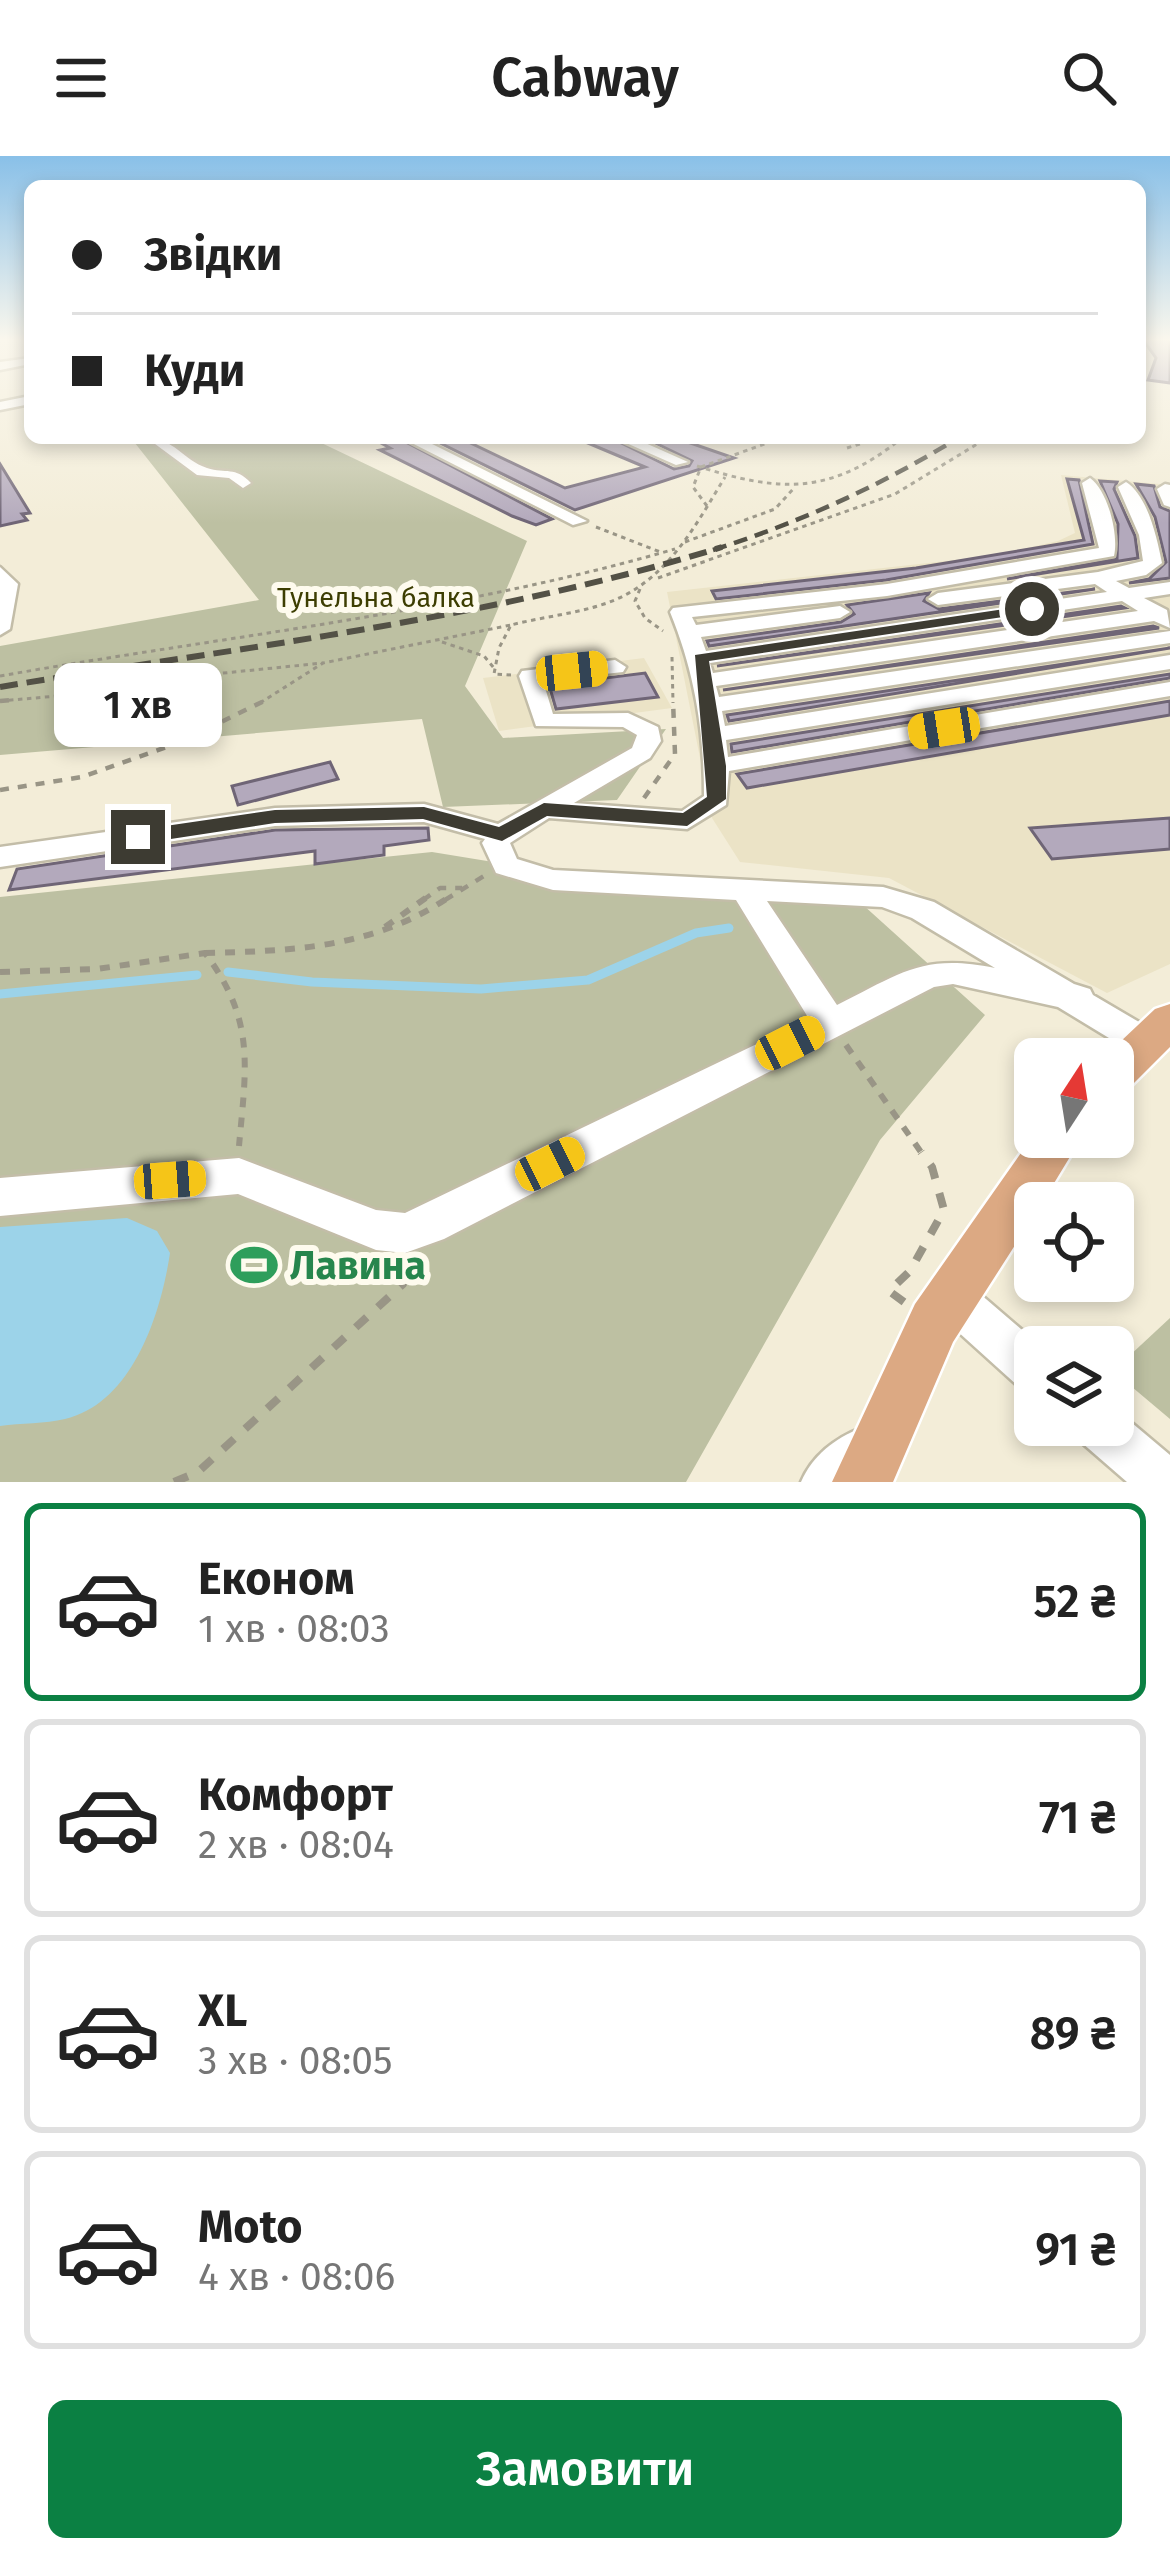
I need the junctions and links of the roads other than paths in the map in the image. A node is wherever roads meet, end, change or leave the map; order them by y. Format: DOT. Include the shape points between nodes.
graph roads {
  1 [pos="162,444"];
  2 [pos="421,444"];
  3 [pos="636,444"];
  4 [pos="680,462"];
  5 [pos="244,483"];
  6 [pos="1090,483"];
  7 [pos="1126,487"];
  8 [pos="579,521"];
  9 [pos="1098,578"];
  10 [pos="3,581"];
  11 [pos="1170,588"];
  12 [pos="1127,595"];
  13 [pos="1166,616"];
  14 [pos="0,629"];
  15 [pos="679,634"];
  16 [pos="1170,637"];
  17 [pos="1170,662"];
  18 [pos="615,667"];
  19 [pos="702,669"];
  20 [pos="1170,689"];
  21 [pos="707,706"];
  22 [pos="713,735"];
  23 [pos="717,766"];
  24 [pos="544,809"];
  25 [pos="502,834"];
  26 [pos="0,857"];
  27 [pos="744,889"];
  28 [pos="1078,998"];
  29 [pos="830,1023"];
  30 [pos="1157,1031"];
  31 [pos="1134,1055"];
  32 [pos="1045,1158"];
  33 [pos="0,1196"];
  34 [pos="950,1296"];
  35 [pos="1014,1352"];
  36 [pos="1122,1446"];
  37 [pos="870,1460"];
  38 [pos="826,1482"];
  39 [pos="1164,1482"];
  1 -- 5 [label="street" via="202,472"];
  2 -- 8 [label="street"];
  3 -- 4 [label="street"];
  6 -- 15 [label="street" via="1108,552 887,590 680,612"];
  7 -- 9 [label="street" via="1153,563"];
  9 -- 12 [label="street"];
  9 -- 15 [label="street"];
  10 -- 14 [label="street"];
  11 -- 12 [label="street"];
  12 -- 13 [label="street"];
  12 -- 19 [label="street"];
  13 -- 19 [label="street"];
  15 -- 19 [label="street"];
  16 -- 21 [label="street"];
  17 -- 22 [label="street"];
  18 -- 24 [label="street" via="530,676 544,721 628,720 649,732 641,753"];
  19 -- 21 [label="street"];
  20 -- 23 [label="street"];
  21 -- 22 [label="street"];
  22 -- 23 [label="street"];
  23 -- 24 [label="street" via="717,799 687,820"];
  24 -- 25 [label="street"];
  25 -- 26 [label="street" via="424,813 275,817"];
  25 -- 27 [label="street" via="498,852 523,874"];
  27 -- 28 [label="street" via="837,891 923,910"];
  27 -- 29 [label="street"];
  28 -- 29 [label="street" via="953,972 928,975"];
  28 -- 30 [label="street"];
  29 -- 33 [label="street" via="404,1233 376,1230 239,1176"];
  30 -- 31 [label="main road"];
  32 -- 34 [label="main road"];
  34 -- 35 [label="street"];
  34 -- 37 [label="main road"];
  36 -- 39 [label="street"];
  37 -- 38 [label="street"];
}
